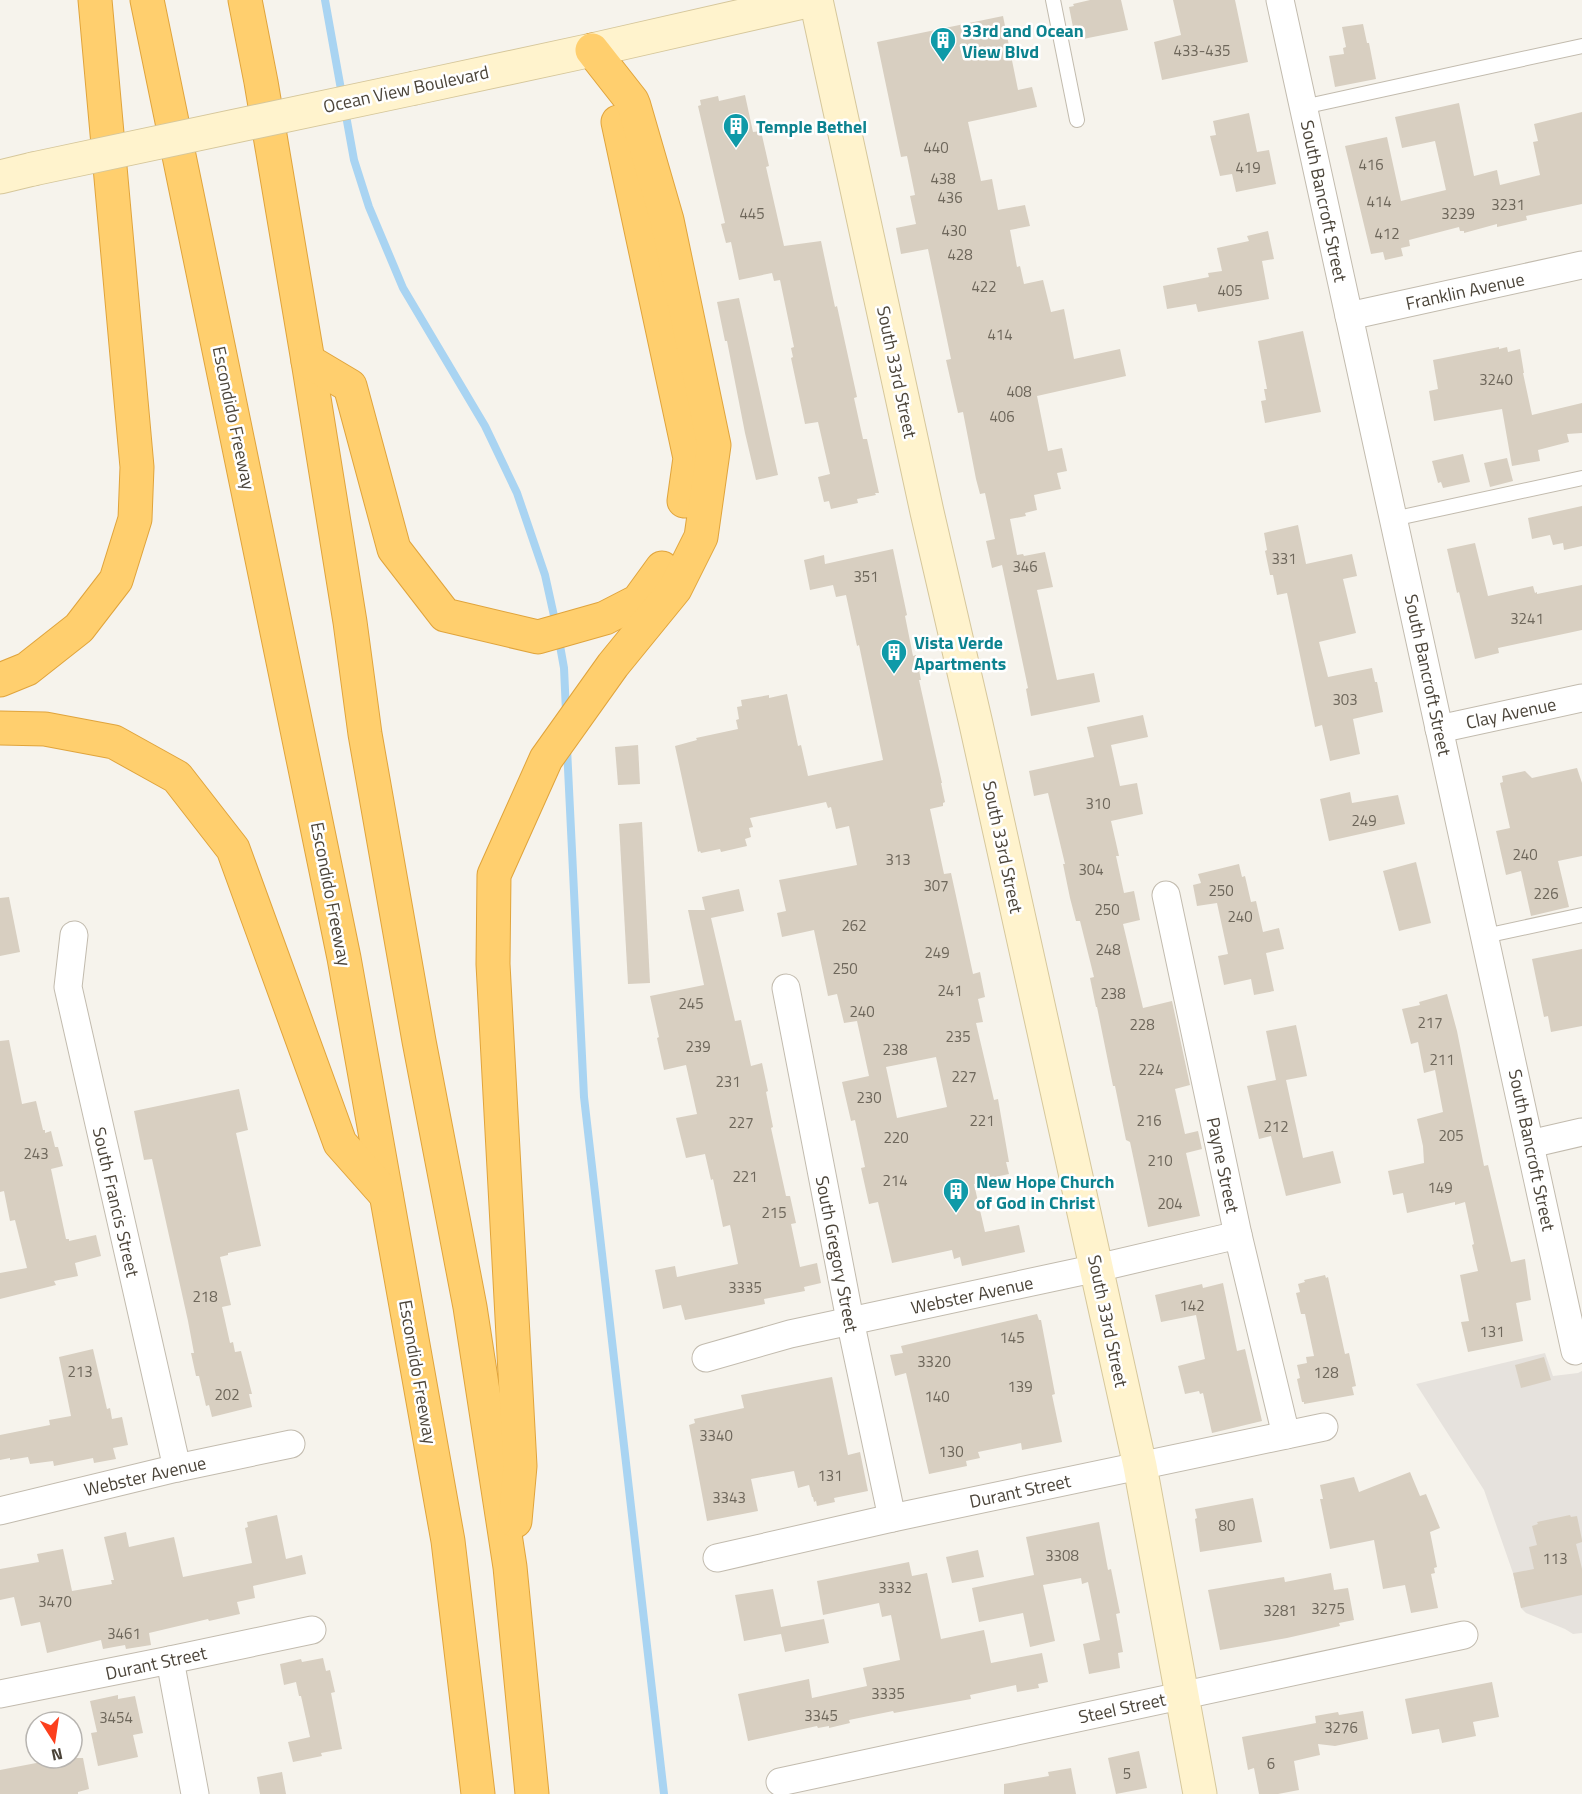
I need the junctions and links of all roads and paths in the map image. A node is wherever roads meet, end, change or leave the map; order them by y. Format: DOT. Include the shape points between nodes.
graph roads {
  1 [pos="95,0"];
  2 [pos="147,0"];
  3 [pos="245,0"];
  4 [pos="814,0"];
  5 [pos="1053,0"];
  6 [pos="1280,0"];
  7 [pos="1582,46"];
  8 [pos="592,50"];
  9 [pos="1303,107"];
  10 [pos="1077,120"];
  11 [pos="0,177"];
  12 [pos="1582,265"];
  13 [pos="1349,316"];
  14 [pos="308,361"];
  15 [pos="1582,478"];
  16 [pos="1393,519"];
  17 [pos="0,680"];
  18 [pos="1582,698"];
  19 [pos="0,728"];
  20 [pos="1439,729"];
  21 [pos="1166,895"];
  22 [pos="1582,915"];
  23 [pos="74,935"];
  24 [pos="1485,936"];
  25 [pos="786,988"];
  26 [pos="1582,1132"];
  27 [pos="1530,1144"];
  28 [pos="386,1195"];
  29 [pos="1238,1235"];
  30 [pos="1097,1268"];
  31 [pos="850,1320"];
  32 [pos="1579,1350"];
  33 [pos="706,1358"];
  34 [pos="1324,1427"];
  35 [pos="1286,1435"];
  36 [pos="291,1444"];
  37 [pos="1140,1466"];
  38 [pos="177,1468"];
  39 [pos="0,1511"];
  40 [pos="892,1518"];
  41 [pos="717,1558"];
  42 [pos="510,1567"];
  43 [pos="312,1630"];
  44 [pos="1464,1635"];
  45 [pos="170,1660"];
  46 [pos="0,1694"];
  47 [pos="1181,1695"];
  48 [pos="780,1782"];
  49 [pos="195,1794"];
  50 [pos="478,1794"];
  51 [pos="532,1794"];
  52 [pos="1200,1794"];
  1 -- 17 [label="highway" via="137,467 135,519 116,580 79,628 27,669"];
  2 -- 28 [label="highway, Escondido Freeway" via="341,946"];
  3 -- 14 [label="highway"];
  4 -- 8 [label="street, Ocean View Boulevard"];
  4 -- 30 [label="street, South 33rd Street"];
  5 -- 10 [label="lane"];
  6 -- 9 [label="street, South Bancroft Street"];
  7 -- 9 [label="lane"];
  8 -- 11 [label="street, Ocean View Boulevard, bridge"];
  8 -- 14 [label="highway" via="617,118 690,458 678,546 638,601 605,618 538,637 445,615 394,549 350,386"];
  8 -- 42 [label="highway" via="634,106 667,220 714,445 701,537 675,589 613,665 546,759 494,875 493,964 520,1466"];
  9 -- 13 [label="street, South Bancroft Street"];
  12 -- 13 [label="street, Franklin Avenue"];
  13 -- 16 [label="street, South Bancroft Street"];
  14 -- 42 [label="highway" via="367,746 470,1307"];
  15 -- 16 [label="lane"];
  16 -- 20 [label="street, South Bancroft Street"];
  18 -- 20 [label="street, Clay Avenue"];
  19 -- 28 [label="highway" via="45,729 114,742 177,777 233,849 340,1143"];
  20 -- 24 [label="street, South Bancroft Street"];
  21 -- 29 [label="street, Payne Street"];
  22 -- 24 [label="lane"];
  23 -- 38 [label="street, South Francis Street" via="68,987"];
  24 -- 27 [label="street, South Bancroft Street"];
  25 -- 31 [label="street, South Gregory Street"];
  26 -- 27 [label="street"];
  27 -- 32 [label="street, South Bancroft Street"];
  28 -- 50 [label="highway, Escondido Freeway" via="448,1541"];
  29 -- 30 [label="street, Webster Avenue"];
  29 -- 35 [label="street, Payne Street"];
  30 -- 31 [label="street, Webster Avenue"];
  30 -- 37 [label="street, South 33rd Street"];
  31 -- 33 [label="street, Webster Avenue"];
  31 -- 40 [label="street, South Gregory Street"];
  34 -- 35 [label="street, Durant Street"];
  35 -- 37 [label="street, Durant Street"];
  36 -- 38 [label="street, Webster Avenue"];
  37 -- 40 [label="street, Durant Street"];
  37 -- 47 [label="street, South 33rd Street"];
  38 -- 39 [label="street, Webster Avenue"];
  40 -- 41 [label="street, Durant Street"];
  42 -- 51 [label="highway"];
  43 -- 45 [label="street, Durant Street"];
  44 -- 47 [label="street, Steel Street"];
  45 -- 46 [label="street, Durant Street"];
  45 -- 49 [label="street"];
  47 -- 48 [label="street, Steel Street"];
  47 -- 52 [label="street, South 33rd Street"];
}
